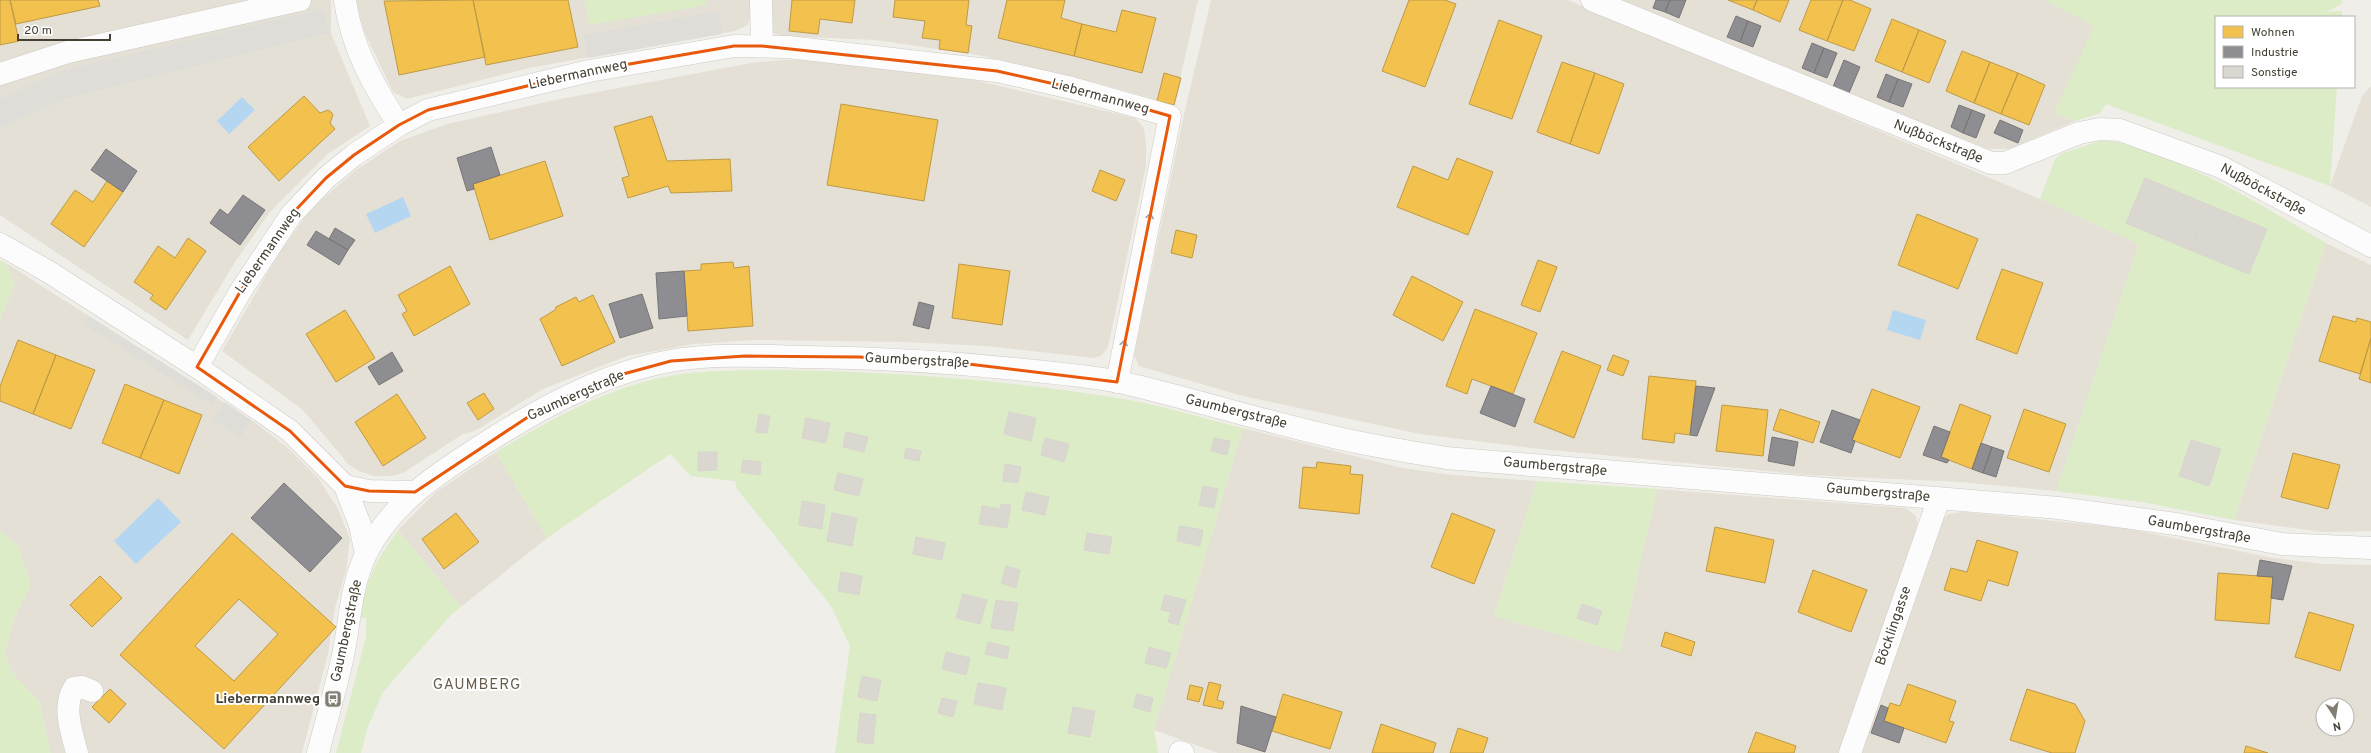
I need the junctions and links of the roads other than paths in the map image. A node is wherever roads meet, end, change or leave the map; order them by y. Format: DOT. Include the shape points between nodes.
graph roads {
  1 [pos="300,0"];
  2 [pos="346,0"];
  3 [pos="761,0"];
  4 [pos="1592,0"];
  5 [pos="762,46"];
  6 [pos="0,74"];
  7 [pos="399,125"];
  8 [pos="0,244"];
  9 [pos="2371,246"];
  10 [pos="197,367"];
  11 [pos="1117,382"];
  12 [pos="345,486"];
  13 [pos="415,492"];
  14 [pos="1939,498"];
  15 [pos="2371,548"];
  16 [pos="366,554"];
  17 [pos="92,691"];
  18 [pos="77,753"];
  19 [pos="318,753"];
  20 [pos="1850,753"];
  1 -- 6 [label="street" via="68,52"];
  2 -- 7 [label="street" via="351,29 361,58 378,94"];
  3 -- 5 [label="street"];
  4 -- 9 [label="street, Nußböckstraße" via="1991,163 2006,163 2079,133 2100,129 2120,130 2222,167"];
  5 -- 7 [label="street, Liebermannweg" via="734,46 589,71 428,110"];
  11 -- 5 [label="street, Liebermannweg, one-way" via="1170,116 1072,88 997,71"];
  7 -- 10 [label="street, Liebermannweg" via="354,155 326,178 291,215 240,292"];
  8 -- 10 [label="street" via="49,272"];
  10 -- 12 [label="street" via="290,430"];
  11 -- 13 [label="street, Gaumbergstraße" via="960,363 859,357 745,356 671,360 605,379 540,409 456,462"];
  11 -- 14 [label="street, Gaumbergstraße" via="1333,437 1446,458"];
  12 -- 13 [label="street" via="369,491"];
  12 -- 16 [label="street" via="360,525"];
  13 -- 16 [label="street, Gaumbergstraße" via="394,513"];
  14 -- 15 [label="street, Gaumbergstraße" via="2060,508 2176,524 2282,544"];
  14 -- 20 [label="street, Böcklingasse"];
  16 -- 19 [label="street, Gaumbergstraße" via="353,593 343,658"];
  17 -- 18 [label="street" via="82,687 74,688 68,697 70,726"];
}
